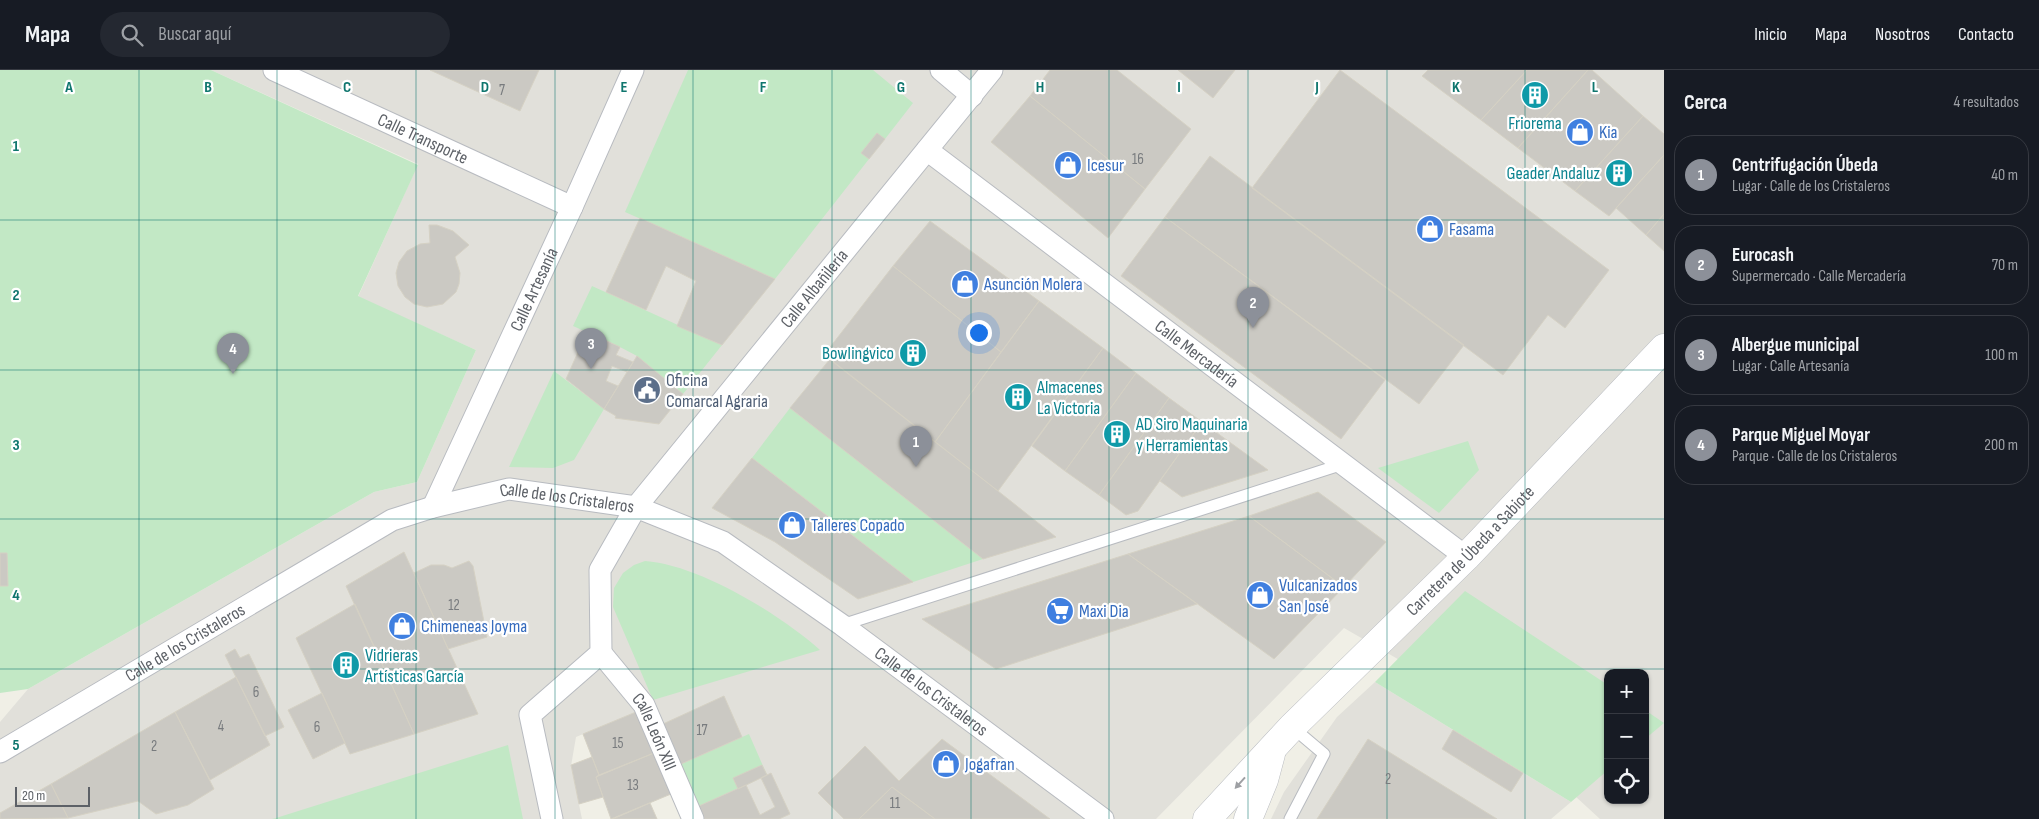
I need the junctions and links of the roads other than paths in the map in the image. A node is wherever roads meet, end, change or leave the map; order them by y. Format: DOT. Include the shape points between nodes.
graph roads {
  1 [pos="274,70"];
  2 [pos="633,70"];
  3 [pos="941,70"];
  4 [pos="992,70"];
  5 [pos="972,96"];
  6 [pos="928,150"];
  7 [pos="572,207"];
  8 [pos="1664,348"];
  9 [pos="1343,464"];
  10 [pos="433,507"];
  11 [pos="636,507"];
  12 [pos="1466,557"];
  13 [pos="842,625"];
  14 [pos="601,653"];
  15 [pos="1292,727"];
  16 [pos="1272,748"];
  17 [pos="0,752"];
  18 [pos="552,819"];
  19 [pos="694,819"];
  20 [pos="1103,819"];
  21 [pos="1207,819"];
  22 [pos="1248,819"];
  23 [pos="1290,819"];
  1 -- 7 [label="street, Calle Transporte"];
  2 -- 7 [label="street, Calle Artesanía"];
  3 -- 5 [label="street"];
  4 -- 5 [label="street, Calle Albañilería"];
  5 -- 6 [label="street, Calle Albañilería"];
  6 -- 9 [label="street, Calle Mercadería"];
  6 -- 11 [label="street, Calle Albañilería"];
  7 -- 10 [label="street, Calle Artesanía"];
  8 -- 12 [label="street, Carretera de Úbeda a Sabiote"];
  9 -- 12 [label="street, Calle Mercadería"];
  9 -- 13 [label="lane"];
  10 -- 11 [label="street, Calle de los Cristaleros" via="509,489"];
  10 -- 17 [label="street, Calle de los Cristaleros" via="392,520"];
  11 -- 13 [label="street, Calle de los Cristaleros" via="722,542"];
  11 -- 14 [label="street, Calle Albañilería" via="600,570"];
  12 -- 15 [label="street, Carretera de Úbeda a Sabiote"];
  13 -- 20 [label="street, Calle de los Cristaleros"];
  14 -- 18 [label="street" via="530,714"];
  14 -- 19 [label="street, Calle León XIII" via="644,705"];
  15 -- 16 [label="street, Carretera de Úbeda a Sabiote"];
  15 -- 23 [label="lane" via="1324,754"];
  16 -- 21 [label="street, Carretera de Úbeda a Sabiote, one-way"];
  16 -- 22 [label="street, Carretera de Úbeda a Sabiote" via="1264,780"];
}
